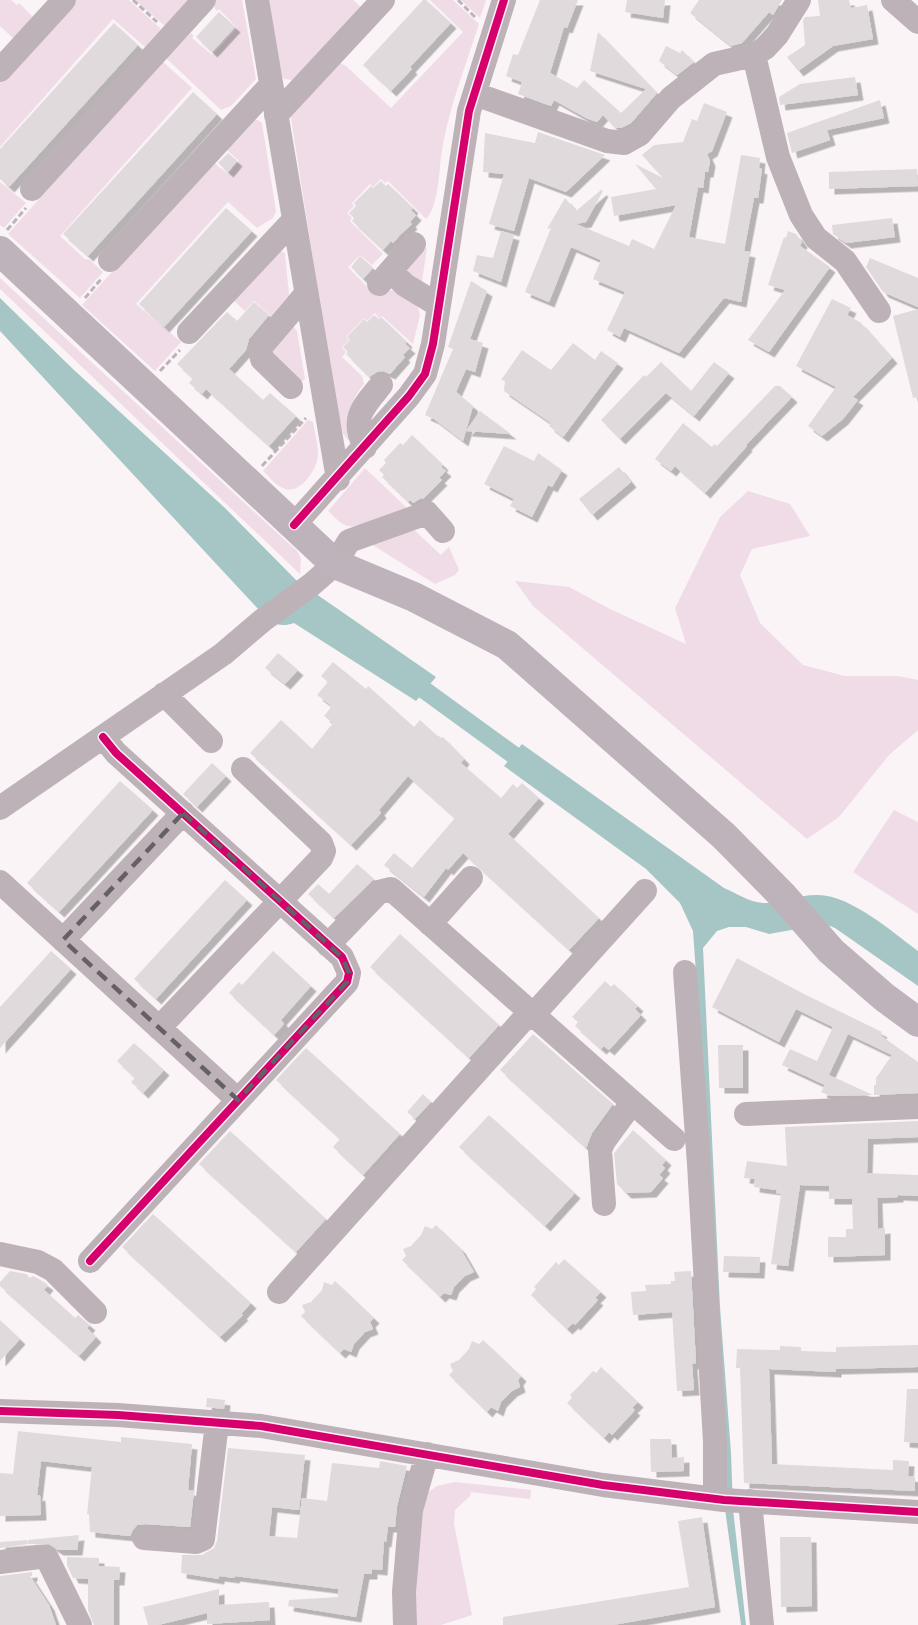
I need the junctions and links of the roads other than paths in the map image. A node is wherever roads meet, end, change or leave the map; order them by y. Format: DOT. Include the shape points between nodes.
graph roads {
  1 [pos="64,0"];
  2 [pos="204,0"];
  3 [pos="257,0"];
  4 [pos="383,0"];
  5 [pos="504,0"];
  6 [pos="800,0"];
  7 [pos="893,0"];
  8 [pos="918,22"];
  9 [pos="754,55"];
  10 [pos="0,70"];
  11 [pos="271,85"];
  12 [pos="475,94"];
  13 [pos="276,115"];
  14 [pos="32,189"];
  15 [pos="294,220"];
  16 [pos="2,242"];
  17 [pos="414,244"];
  18 [pos="110,260"];
  19 [pos="306,294"];
  20 [pos="438,305"];
  21 [pos="879,311"];
  22 [pos="189,332"];
  23 [pos="381,385"];
  24 [pos="291,387"];
  25 [pos="365,447"];
  26 [pos="338,479"];
  27 [pos="294,525"];
  28 [pos="443,531"];
  29 [pos="335,564"];
  30 [pos="164,694"];
  31 [pos="103,737"];
  32 [pos="212,741"];
  33 [pos="243,769"];
  34 [pos="0,808"];
  35 [pos="183,813"];
  36 [pos="471,878"];
  37 [pos="0,882"];
  38 [pos="645,891"];
  39 [pos="279,900"];
  40 [pos="430,924"];
  41 [pos="63,940"];
  42 [pos="328,945"];
  43 [pos="685,972"];
  44 [pos="533,1015"];
  45 [pos="918,1022"];
  46 [pos="159,1028"];
  47 [pos="238,1100"];
  48 [pos="633,1103"];
  49 [pos="918,1107"];
  50 [pos="746,1114"];
  51 [pos="674,1139"];
  52 [pos="604,1203"];
  53 [pos="0,1254"];
  54 [pos="90,1260"];
  55 [pos="279,1292"];
  56 [pos="95,1311"];
  57 [pos="0,1411"];
  58 [pos="218,1423"];
  59 [pos="427,1454"];
  60 [pos="731,1500"];
  61 [pos="918,1512"];
  62 [pos="144,1538"];
  63 [pos="0,1562"];
  64 [pos="80,1625"];
  65 [pos="405,1625"];
  66 [pos="762,1625"];
  1 -- 10 [label="street"];
  2 -- 14 [label="street"];
  3 -- 11 [label="street"];
  4 -- 13 [label="street"];
  5 -- 12 [label="street"];
  6 -- 9 [label="street" via="777,35"];
  7 -- 8 [label="street"];
  9 -- 12 [label="street" via="714,64 671,98 640,134 624,143 607,141"];
  9 -- 21 [label="street" via="778,157 801,215 816,238 844,261"];
  11 -- 13 [label="street"];
  11 -- 18 [label="street"];
  12 -- 20 [label="street"];
  13 -- 15 [label="street"];
  15 -- 19 [label="street"];
  15 -- 22 [label="street"];
  16 -- 27 [label="main road"];
  17 -- 20 [label="street" via="385,277"];
  19 -- 24 [label="street" via="260,348 262,359"];
  19 -- 26 [label="street"];
  20 -- 25 [label="street" via="425,374"];
  23 -- 25 [label="street" via="363,407 357,425"];
  25 -- 26 [label="street"];
  26 -- 27 [label="street"];
  27 -- 29 [label="main road"];
  28 -- 29 [label="street" via="428,513 349,542"];
  29 -- 30 [label="street" via="223,654"];
  29 -- 45 [label="main road" via="414,597 507,645 692,807 754,866 810,929 884,997"];
  30 -- 31 [label="street"];
  30 -- 32 [label="street"];
  31 -- 34 [label="street"];
  31 -- 35 [label="street"];
  33 -- 39 [label="street" via="324,850 321,858"];
  35 -- 39 [label="street"];
  35 -- 41 [label="street"];
  36 -- 40 [label="street"];
  37 -- 41 [label="street"];
  38 -- 44 [label="street"];
  39 -- 42 [label="street"];
  39 -- 46 [label="street"];
  40 -- 42 [label="street" via="391,889 384,889"];
  40 -- 44 [label="street"];
  41 -- 46 [label="street"];
  42 -- 47 [label="street" via="347,964 347,982"];
  43 -- 60 [label="street" via="715,1442"];
  44 -- 48 [label="street"];
  44 -- 55 [label="street" via="522,1021"];
  46 -- 47 [label="street"];
  47 -- 54 [label="street"];
  48 -- 51 [label="street"];
  48 -- 52 [label="street" via="600,1150"];
  49 -- 50 [label="street"];
  53 -- 56 [label="street" via="38,1262 52,1270"];
  57 -- 58 [label="street"];
  58 -- 59 [label="street" via="261,1426"];
  58 -- 62 [label="street" via="203,1539 196,1542"];
  59 -- 60 [label="street" via="603,1485"];
  59 -- 65 [label="street" via="411,1510"];
  60 -- 61 [label="street"];
  60 -- 66 [label="street"];
  63 -- 64 [label="street" via="47,1558"];
}
